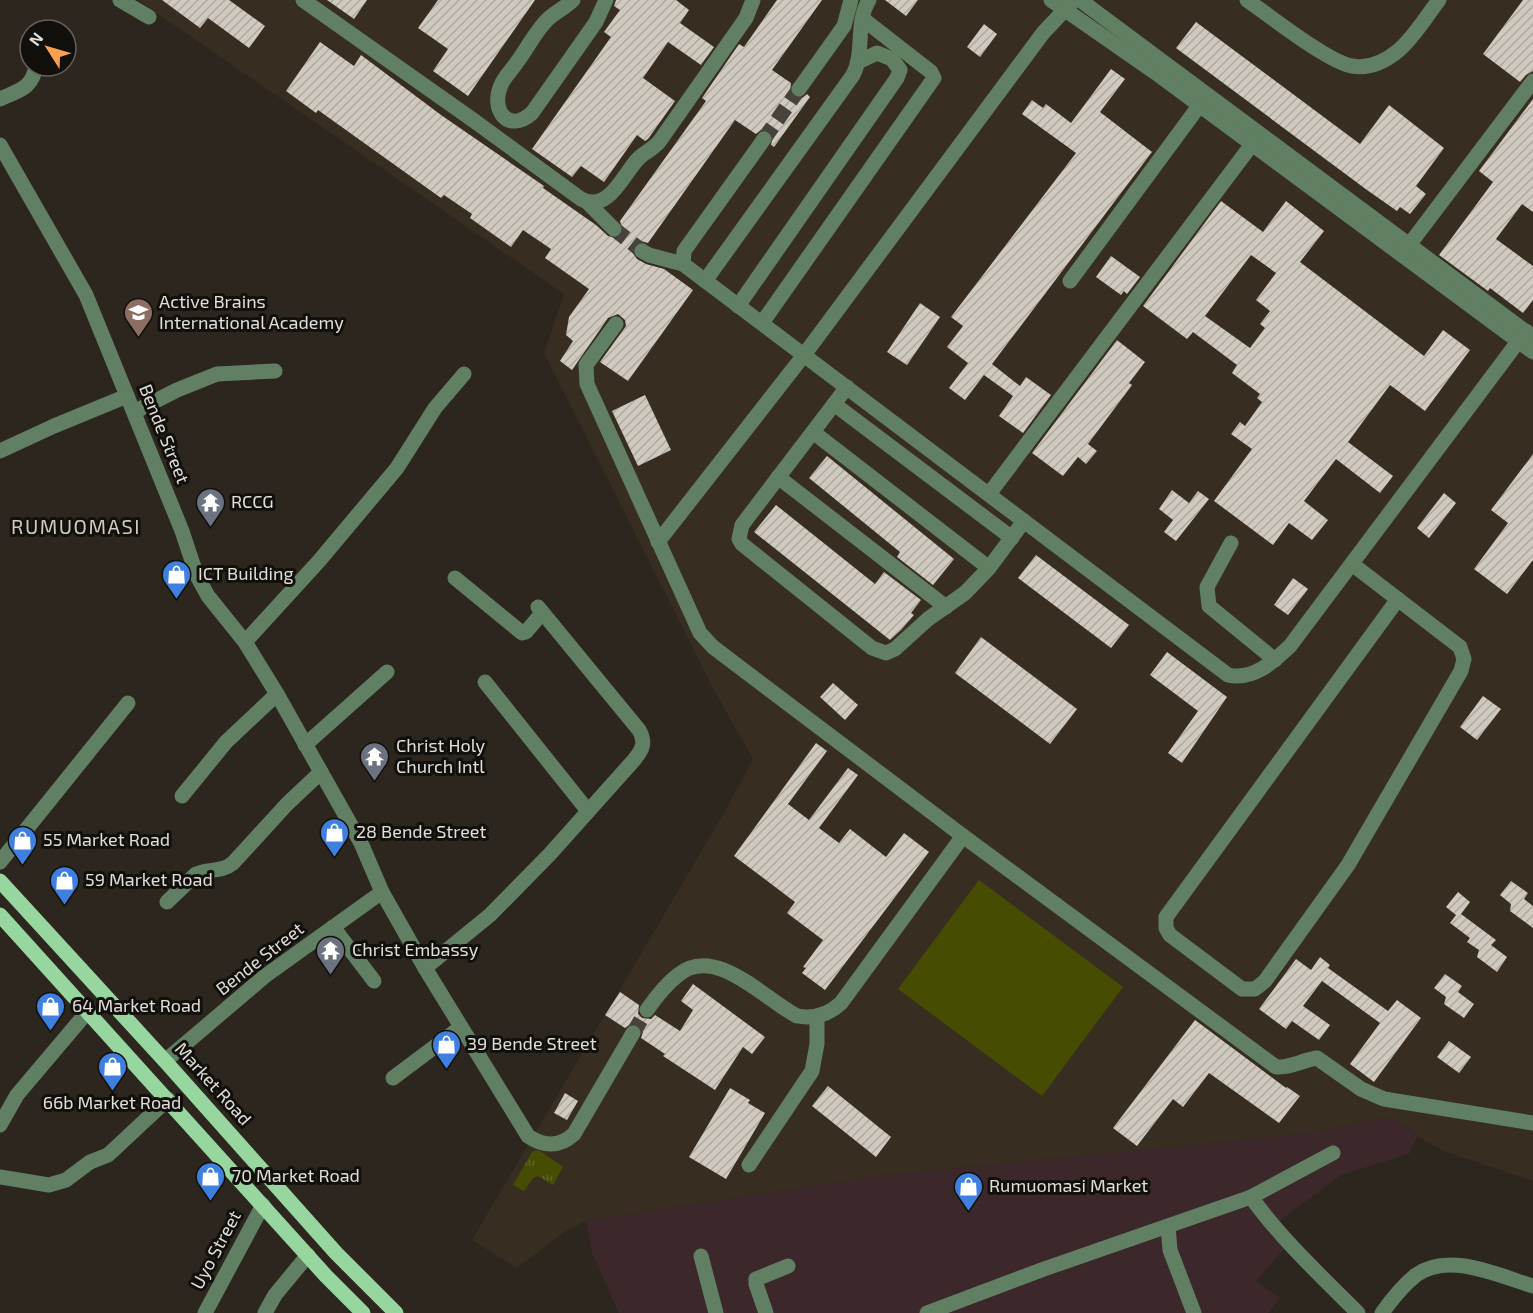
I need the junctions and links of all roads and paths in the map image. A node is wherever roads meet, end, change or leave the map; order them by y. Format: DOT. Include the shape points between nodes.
graph roads {
  1 [pos="120,0"];
  2 [pos="303,0"];
  3 [pos="573,0"];
  4 [pos="606,0"];
  5 [pos="753,0"];
  6 [pos="851,0"];
  7 [pos="869,0"];
  8 [pos="1080,0"];
  9 [pos="1439,0"];
  10 [pos="1254,2"];
  11 [pos="1063,3"];
  12 [pos="149,17"];
  13 [pos="863,19"];
  14 [pos="858,62"];
  15 [pos="33,78"];
  16 [pos="1533,81"];
  17 [pos="799,88"];
  18 [pos="0,99"];
  19 [pos="497,103"];
  20 [pos="1199,106"];
  21 [pos="473,120"];
  22 [pos="764,139"];
  23 [pos="1256,140"];
  24 [pos="0,145"];
  25 [pos="5,167"];
  26 [pos="588,203"];
  27 [pos="614,229"];
  28 [pos="1405,250"];
  29 [pos="642,251"];
  30 [pos="683,264"];
  31 [pos="705,281"];
  32 [pos="1070,281"];
  33 [pos="738,306"];
  34 [pos="762,323"];
  35 [pos="616,324"];
  36 [pos="1526,336"];
  37 [pos="1533,352"];
  38 [pos="804,355"];
  39 [pos="275,371"];
  40 [pos="464,374"];
  41 [pos="847,387"];
  42 [pos="127,396"];
  43 [pos="834,404"];
  44 [pos="134,412"];
  45 [pos="813,432"];
  46 [pos="0,451"];
  47 [pos="778,477"];
  48 [pos="989,494"];
  49 [pos="1024,521"];
  50 [pos="1012,538"];
  51 [pos="658,542"];
  52 [pos="1231,543"];
  53 [pos="1352,564"];
  54 [pos="989,568"];
  55 [pos="455,578"];
  56 [pos="1398,599"];
  57 [pos="946,607"];
  58 [pos="245,642"];
  59 [pos="1275,660"];
  60 [pos="387,672"];
  61 [pos="485,682"];
  62 [pos="277,694"];
  63 [pos="128,703"];
  64 [pos="305,745"];
  65 [pos="321,772"];
  66 [pos="182,796"];
  67 [pos="588,811"];
  68 [pos="963,836"];
  69 [pos="0,862"];
  70 [pos="0,881"];
  71 [pos="382,892"];
  72 [pos="167,902"];
  73 [pos="0,915"];
  74 [pos="333,927"];
  75 [pos="425,968"];
  76 [pos="374,981"];
  77 [pos="647,1010"];
  78 [pos="88,1011"];
  79 [pos="817,1016"];
  80 [pos="461,1027"];
  81 [pos="633,1032"];
  82 [pos="165,1061"];
  83 [pos="393,1078"];
  84 [pos="168,1100"];
  85 [pos="1533,1123"];
  86 [pos="0,1125"];
  87 [pos="1333,1153"];
  88 [pos="749,1165"];
  89 [pos="0,1177"];
  90 [pos="1251,1197"];
  91 [pos="263,1205"];
  92 [pos="1168,1226"];
  93 [pos="308,1255"];
  94 [pos="700,1256"];
  95 [pos="788,1266"];
  96 [pos="1533,1286"];
  97 [pos="205,1313"];
  98 [pos="265,1313"];
  99 [pos="363,1313"];
  100 [pos="396,1313"];
  101 [pos="716,1313"];
  102 [pos="766,1313"];
  103 [pos="927,1313"];
  104 [pos="1194,1313"];
  105 [pos="1358,1313"];
  106 [pos="1382,1313"];
  1 -- 12 [label="street"];
  2 -- 21 [label="street"];
  3 -- 19 [label="street" via="547,20 501,85"];
  4 -- 19 [label="street" via="597,22 532,113 517,123 509,121 502,116"];
  5 -- 26 [label="street" via="746,18 659,142 638,158 606,200"];
  6 -- 17 [label="street" via="844,26"];
  7 -- 13 [label="street"];
  8 -- 23 [label="street"];
  9 -- 10 [label="street" via="1399,50 1368,66 1351,66 1331,57"];
  11 -- 20 [label="street"];
  11 -- 38 [label="street"];
  13 -- 14 [label="street"];
  13 -- 34 [label="street" via="932,72 934,78"];
  14 -- 31 [label="street"];
  14 -- 33 [label="street" via="877,53 892,59 900,70"];
  15 -- 18 [label="street" via="28,86"];
  16 -- 28 [label="street"];
  19 -- 21 [label="street"];
  20 -- 23 [label="street"];
  20 -- 32 [label="street"];
  21 -- 26 [label="street"];
  22 -- 30 [label="street" via="684,251"];
  23 -- 28 [label="street"];
  23 -- 48 [label="street"];
  24 -- 25 [label="street, Bende Street"];
  25 -- 42 [label="street, Bende Street" via="86,295"];
  26 -- 27 [label="street"];
  28 -- 36 [label="street"];
  29 -- 30 [label="street"];
  30 -- 31 [label="street"];
  31 -- 33 [label="street"];
  33 -- 34 [label="street"];
  34 -- 38 [label="street"];
  35 -- 51 [label="street" via="586,365 587,384"];
  36 -- 37 [label="street"];
  36 -- 53 [label="street"];
  38 -- 41 [label="street"];
  38 -- 51 [label="street"];
  39 -- 44 [label="street" via="216,374"];
  40 -- 58 [label="street" via="435,408 397,468"];
  41 -- 43 [label="street"];
  41 -- 48 [label="street"];
  42 -- 44 [label="street, Bende Street"];
  42 -- 46 [label="street"];
  43 -- 45 [label="street"];
  43 -- 50 [label="street"];
  44 -- 58 [label="street, Bende Street" via="197,576"];
  45 -- 47 [label="street"];
  45 -- 54 [label="street"];
  47 -- 57 [label="street"];
  47 -- 57 [label="street" via="742,525 739,539 872,648 886,653 895,649"];
  48 -- 49 [label="street"];
  49 -- 50 [label="street"];
  49 -- 59 [label="street" via="1228,675 1240,678"];
  50 -- 54 [label="street"];
  51 -- 68 [label="street" via="700,633 713,647"];
  52 -- 59 [label="street" via="1207,587 1209,606"];
  53 -- 56 [label="street"];
  53 -- 59 [label="street" via="1306,627"];
  54 -- 57 [label="street"];
  55 -- 67 [label="street" via="522,633 540,610 639,730 644,741 641,751"];
  56 -- 56 [label="street" via="1166,917 1170,935 1242,989 1255,989 1265,981 1348,865 1461,671 1464,659 1460,647"];
  58 -- 62 [label="street, Bende Street"];
  60 -- 64 [label="street"];
  61 -- 67 [label="street"];
  62 -- 64 [label="street, Bende Street"];
  62 -- 66 [label="street" via="226,742"];
  63 -- 69 [label="street"];
  64 -- 65 [label="street, Bende Street"];
  65 -- 71 [label="street, Bende Street" via="361,843"];
  65 -- 72 [label="street" via="226,869 196,874"];
  67 -- 75 [label="street" via="490,915"];
  68 -- 79 [label="street" via="841,1003"];
  68 -- 85 [label="street" via="1276,1067 1286,1068 1317,1058 1361,1089 1384,1099"];
  70 -- 82 [label="main road, Market Road"];
  71 -- 74 [label="street, Bende Street"];
  71 -- 75 [label="street, Bende Street"];
  73 -- 78 [label="main road"];
  74 -- 76 [label="street"];
  74 -- 82 [label="street, Bende Street" via="266,976"];
  75 -- 80 [label="street, Bende Street"];
  77 -- 79 [label="street" via="679,973 703,965 733,974 797,1016"];
  78 -- 84 [label="main road"];
  78 -- 86 [label="street" via="17,1095"];
  79 -- 88 [label="street" via="812,1071"];
  80 -- 81 [label="street, Bende Street" via="528,1136 537,1143 557,1145 574,1134"];
  80 -- 83 [label="street"];
  82 -- 100 [label="main road, Market Road" via="336,1253"];
  84 -- 89 [label="street" via="108,1155 90,1162 66,1180 49,1185"];
  84 -- 91 [label="main road"];
  87 -- 90 [label="street"];
  90 -- 92 [label="street"];
  90 -- 105 [label="street" via="1275,1228"];
  91 -- 93 [label="main road"];
  91 -- 97 [label="street, Uyo Street"];
  92 -- 103 [label="street"];
  92 -- 104 [label="street" via="1170,1250"];
  93 -- 98 [label="street"];
  93 -- 99 [label="main road"];
  94 -- 101 [label="street"];
  95 -- 102 [label="street" via="756,1279"];
  96 -- 106 [label="street" via="1467,1267 1434,1267 1418,1274"];
}
